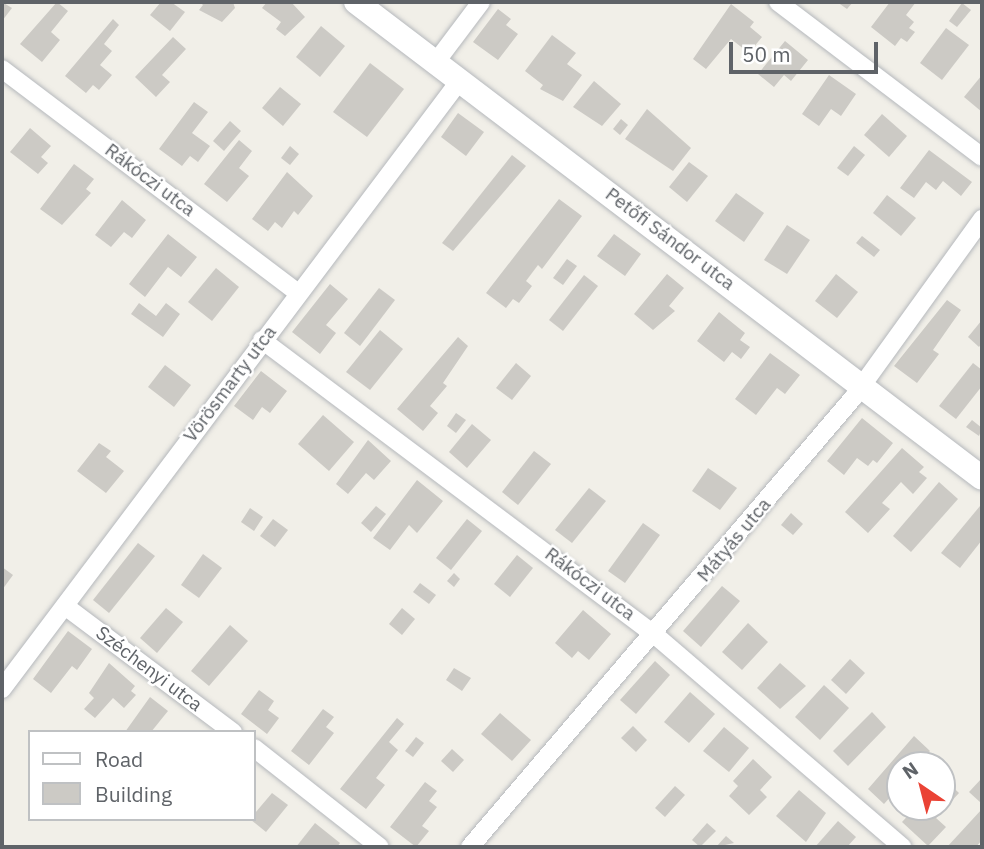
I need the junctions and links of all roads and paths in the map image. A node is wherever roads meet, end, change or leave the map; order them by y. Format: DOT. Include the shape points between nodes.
graph roads {
  1 [pos="356,2"];
  2 [pos="481,2"];
  3 [pos="778,2"];
  4 [pos="436,62"];
  5 [pos="2,69"];
  6 [pos="460,80"];
  7 [pos="982,157"];
  8 [pos="982,219"];
  9 [pos="297,292"];
  10 [pos="262,340"];
  11 [pos="863,385"];
  12 [pos="982,478"];
  13 [pos="65,606"];
  14 [pos="655,635"];
  15 [pos="4,680"];
  16 [pos="230,730"];
  17 [pos="256,750"];
  18 [pos="380,847"];
  19 [pos="470,847"];
  20 [pos="902,847"];
  1 -- 4 [label="main road, Petőfi Sándor utca"];
  2 -- 4 [label="street"];
  3 -- 7 [label="street"];
  4 -- 6 [label="main road, Petőfi Sándor utca"];
  5 -- 9 [label="street, Rákóczi utca"];
  6 -- 9 [label="street, Vörösmarty utca"];
  6 -- 11 [label="main road, Petőfi Sándor utca"];
  8 -- 11 [label="street, Mátyás utca"];
  9 -- 10 [label="street, Vörösmarty utca"];
  10 -- 13 [label="street, Vörösmarty utca"];
  10 -- 14 [label="street, Rákóczi utca"];
  11 -- 12 [label="main road, Petőfi Sándor utca"];
  11 -- 14 [label="street, Mátyás utca"];
  13 -- 15 [label="street, Vörösmarty utca"];
  13 -- 16 [label="street, Széchenyi utca"];
  14 -- 19 [label="street, Mátyás utca"];
  14 -- 20 [label="street, Rákóczi utca"];
  17 -- 18 [label="street"];
}
